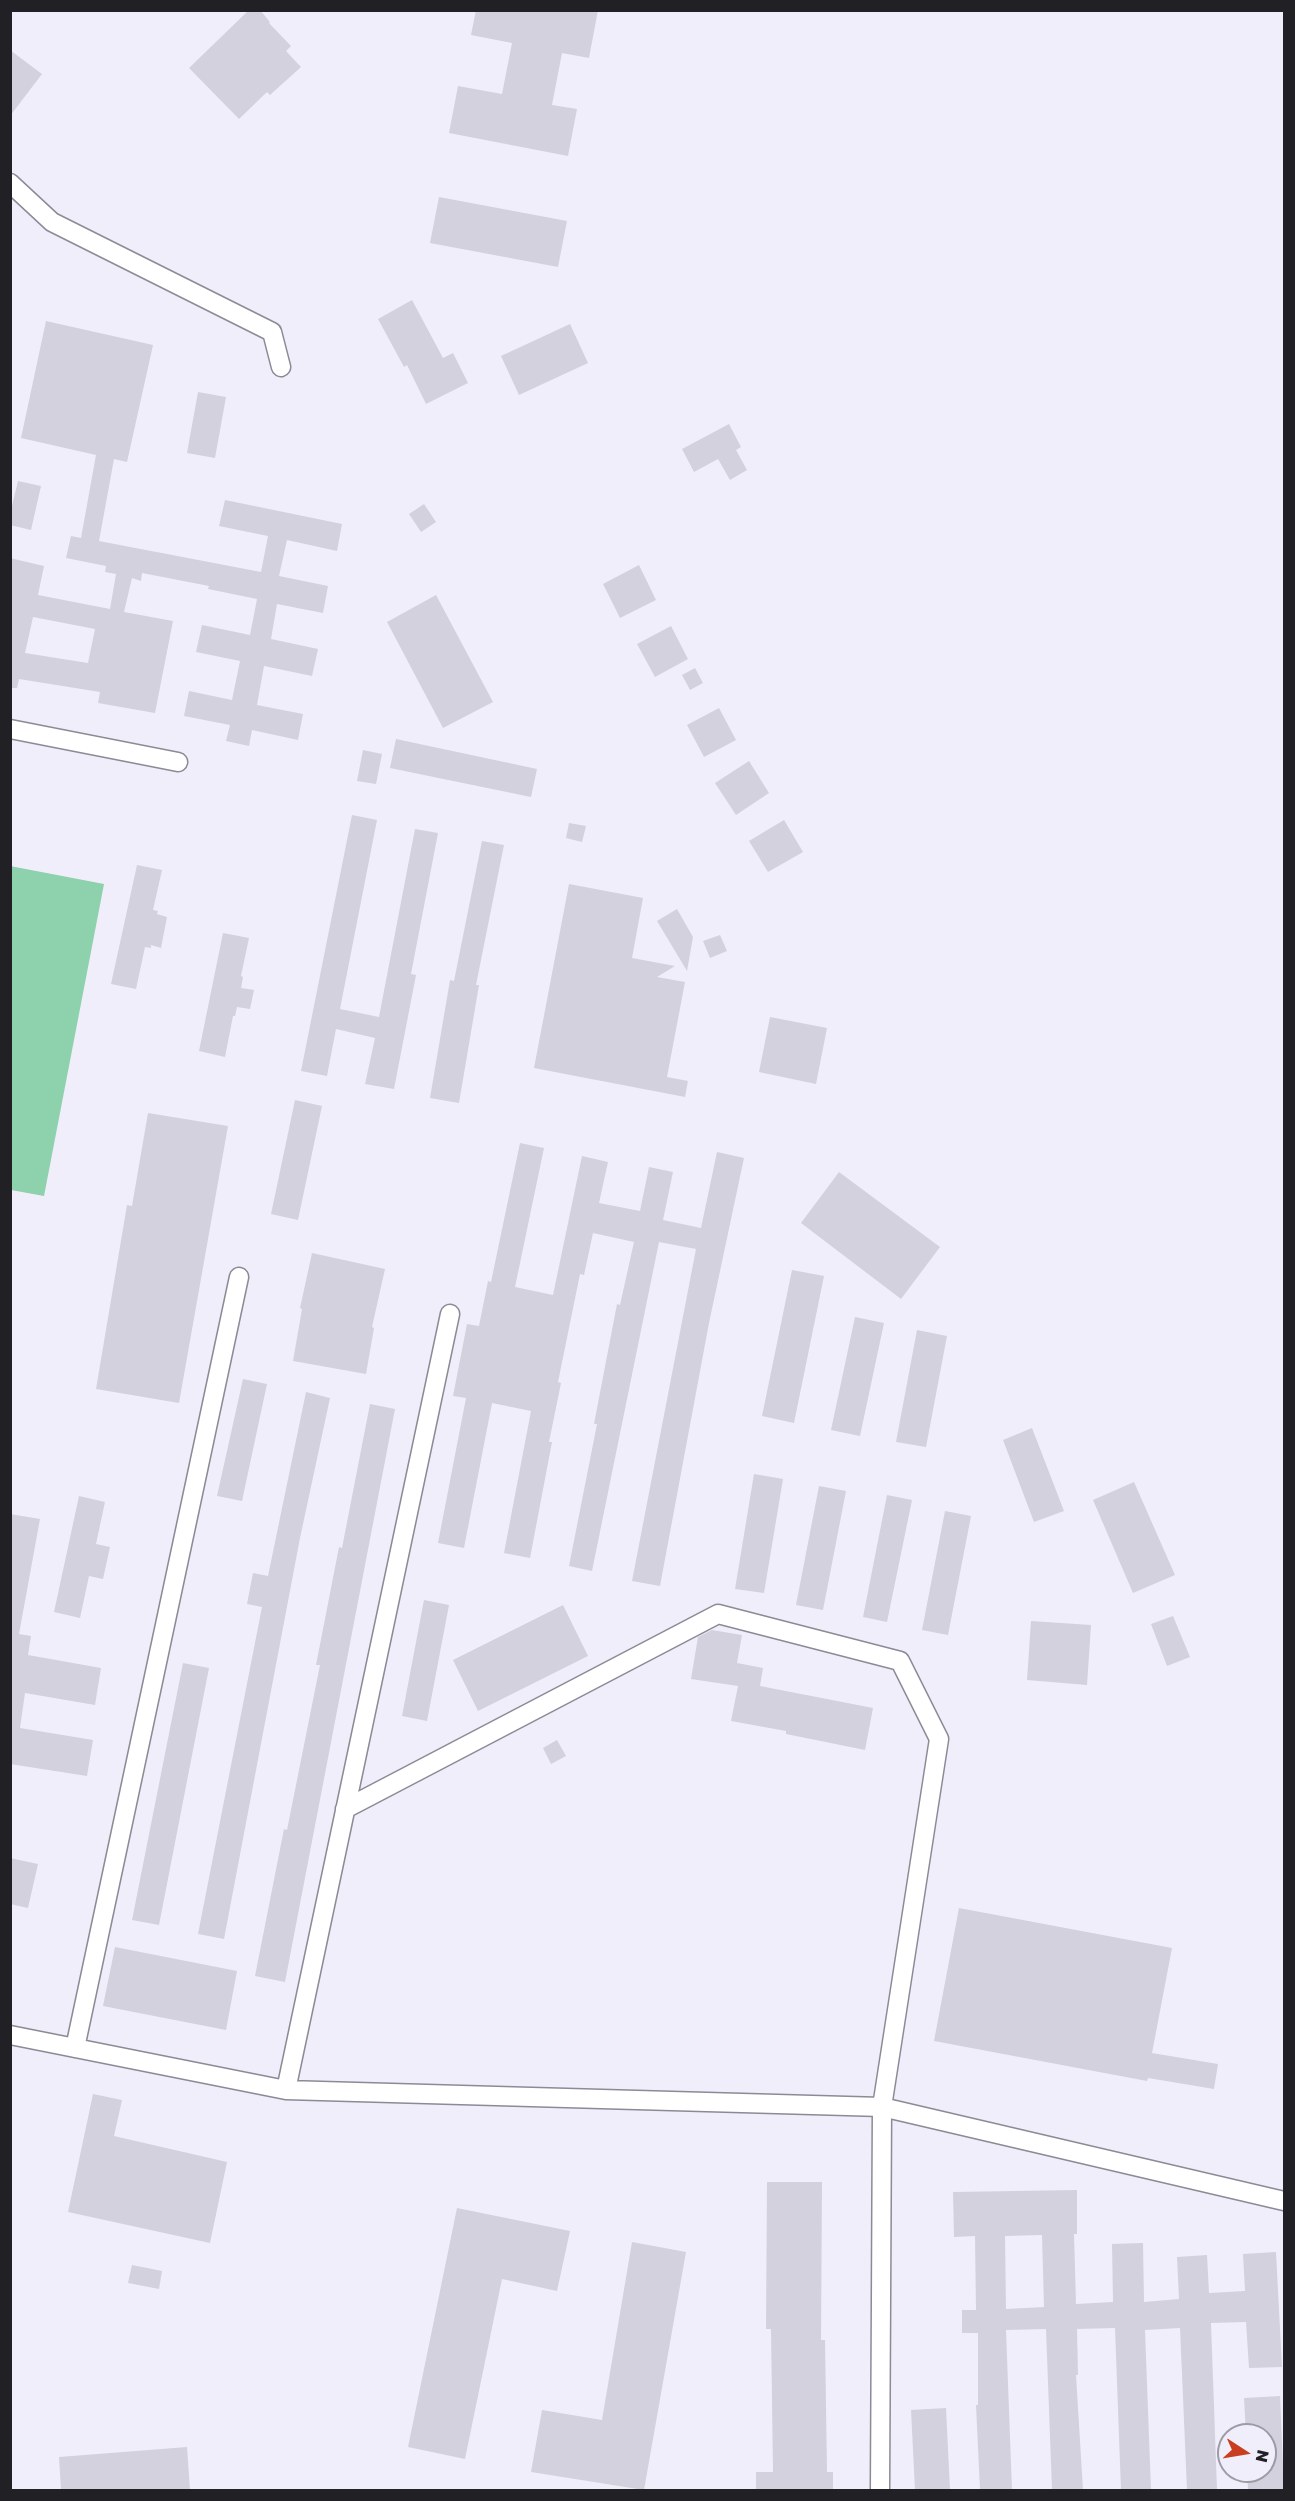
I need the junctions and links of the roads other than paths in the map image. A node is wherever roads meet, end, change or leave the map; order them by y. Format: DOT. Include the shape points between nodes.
graph roads {
  1 [pos="10,183"];
  2 [pos="282,367"];
  3 [pos="10,729"];
  4 [pos="178,762"];
  5 [pos="239,1278"];
  6 [pos="450,1314"];
  7 [pos="345,1809"];
  8 [pos="10,2035"];
  9 [pos="75,2048"];
  10 [pos="286,2090"];
  11 [pos="882,2107"];
  12 [pos="1284,2200"];
  13 [pos="880,2490"];
  1 -- 2 [label="street" via="52,222 272,332"];
  3 -- 4 [label="street"];
  5 -- 9 [label="street"];
  6 -- 7 [label="street"];
  7 -- 10 [label="street"];
  7 -- 11 [label="street" via="717,1614 900,1661 939,1739"];
  8 -- 9 [label="street"];
  9 -- 10 [label="street"];
  10 -- 11 [label="street"];
  11 -- 12 [label="street"];
  11 -- 13 [label="street"];
}
